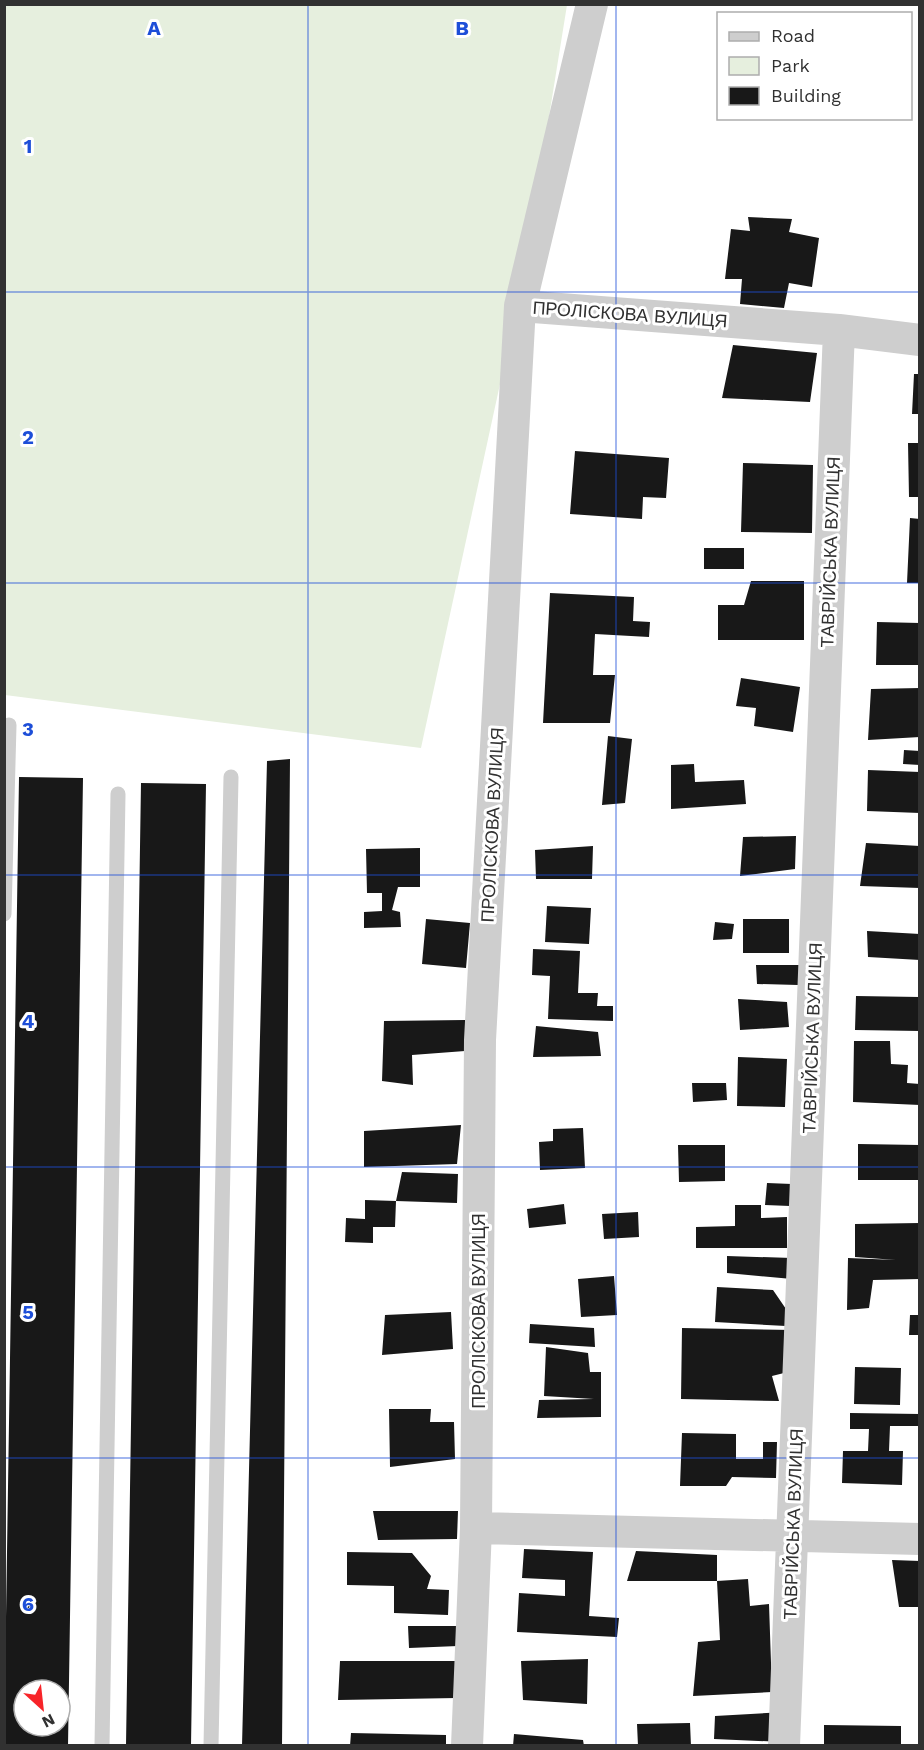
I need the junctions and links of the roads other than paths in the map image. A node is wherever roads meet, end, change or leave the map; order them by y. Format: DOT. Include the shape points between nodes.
graph roads {
  1 [pos="592,4"];
  2 [pos="520,306"];
  3 [pos="839,330"];
  4 [pos="920,340"];
  5 [pos="9,725"];
  6 [pos="231,777"];
  7 [pos="118,794"];
  8 [pos="4,914"];
  9 [pos="476,1528"];
  10 [pos="792,1536"];
  11 [pos="920,1539"];
  12 [pos="102,1746"];
  13 [pos="211,1746"];
  14 [pos="466,1746"];
  15 [pos="784,1746"];
  1 -- 2 [label="street"];
  2 -- 3 [label="street, ПРОЛІСКОВА ВУЛИЦЯ"];
  2 -- 9 [label="street, ПРОЛІСКОВА ВУЛИЦЯ" via="480,1040"];
  3 -- 4 [label="street, ПРОЛІСКОВА ВУЛИЦЯ"];
  3 -- 10 [label="street, ТАВРІЙСЬКА ВУЛИЦЯ"];
  5 -- 8 [label="lane"];
  6 -- 13 [label="lane"];
  7 -- 12 [label="lane"];
  9 -- 10 [label="street"];
  9 -- 14 [label="street, ПРОЛІСКОВА ВУЛИЦЯ"];
  10 -- 11 [label="street"];
  10 -- 15 [label="street, ТАВРІЙСЬКА ВУЛИЦЯ"];
}
